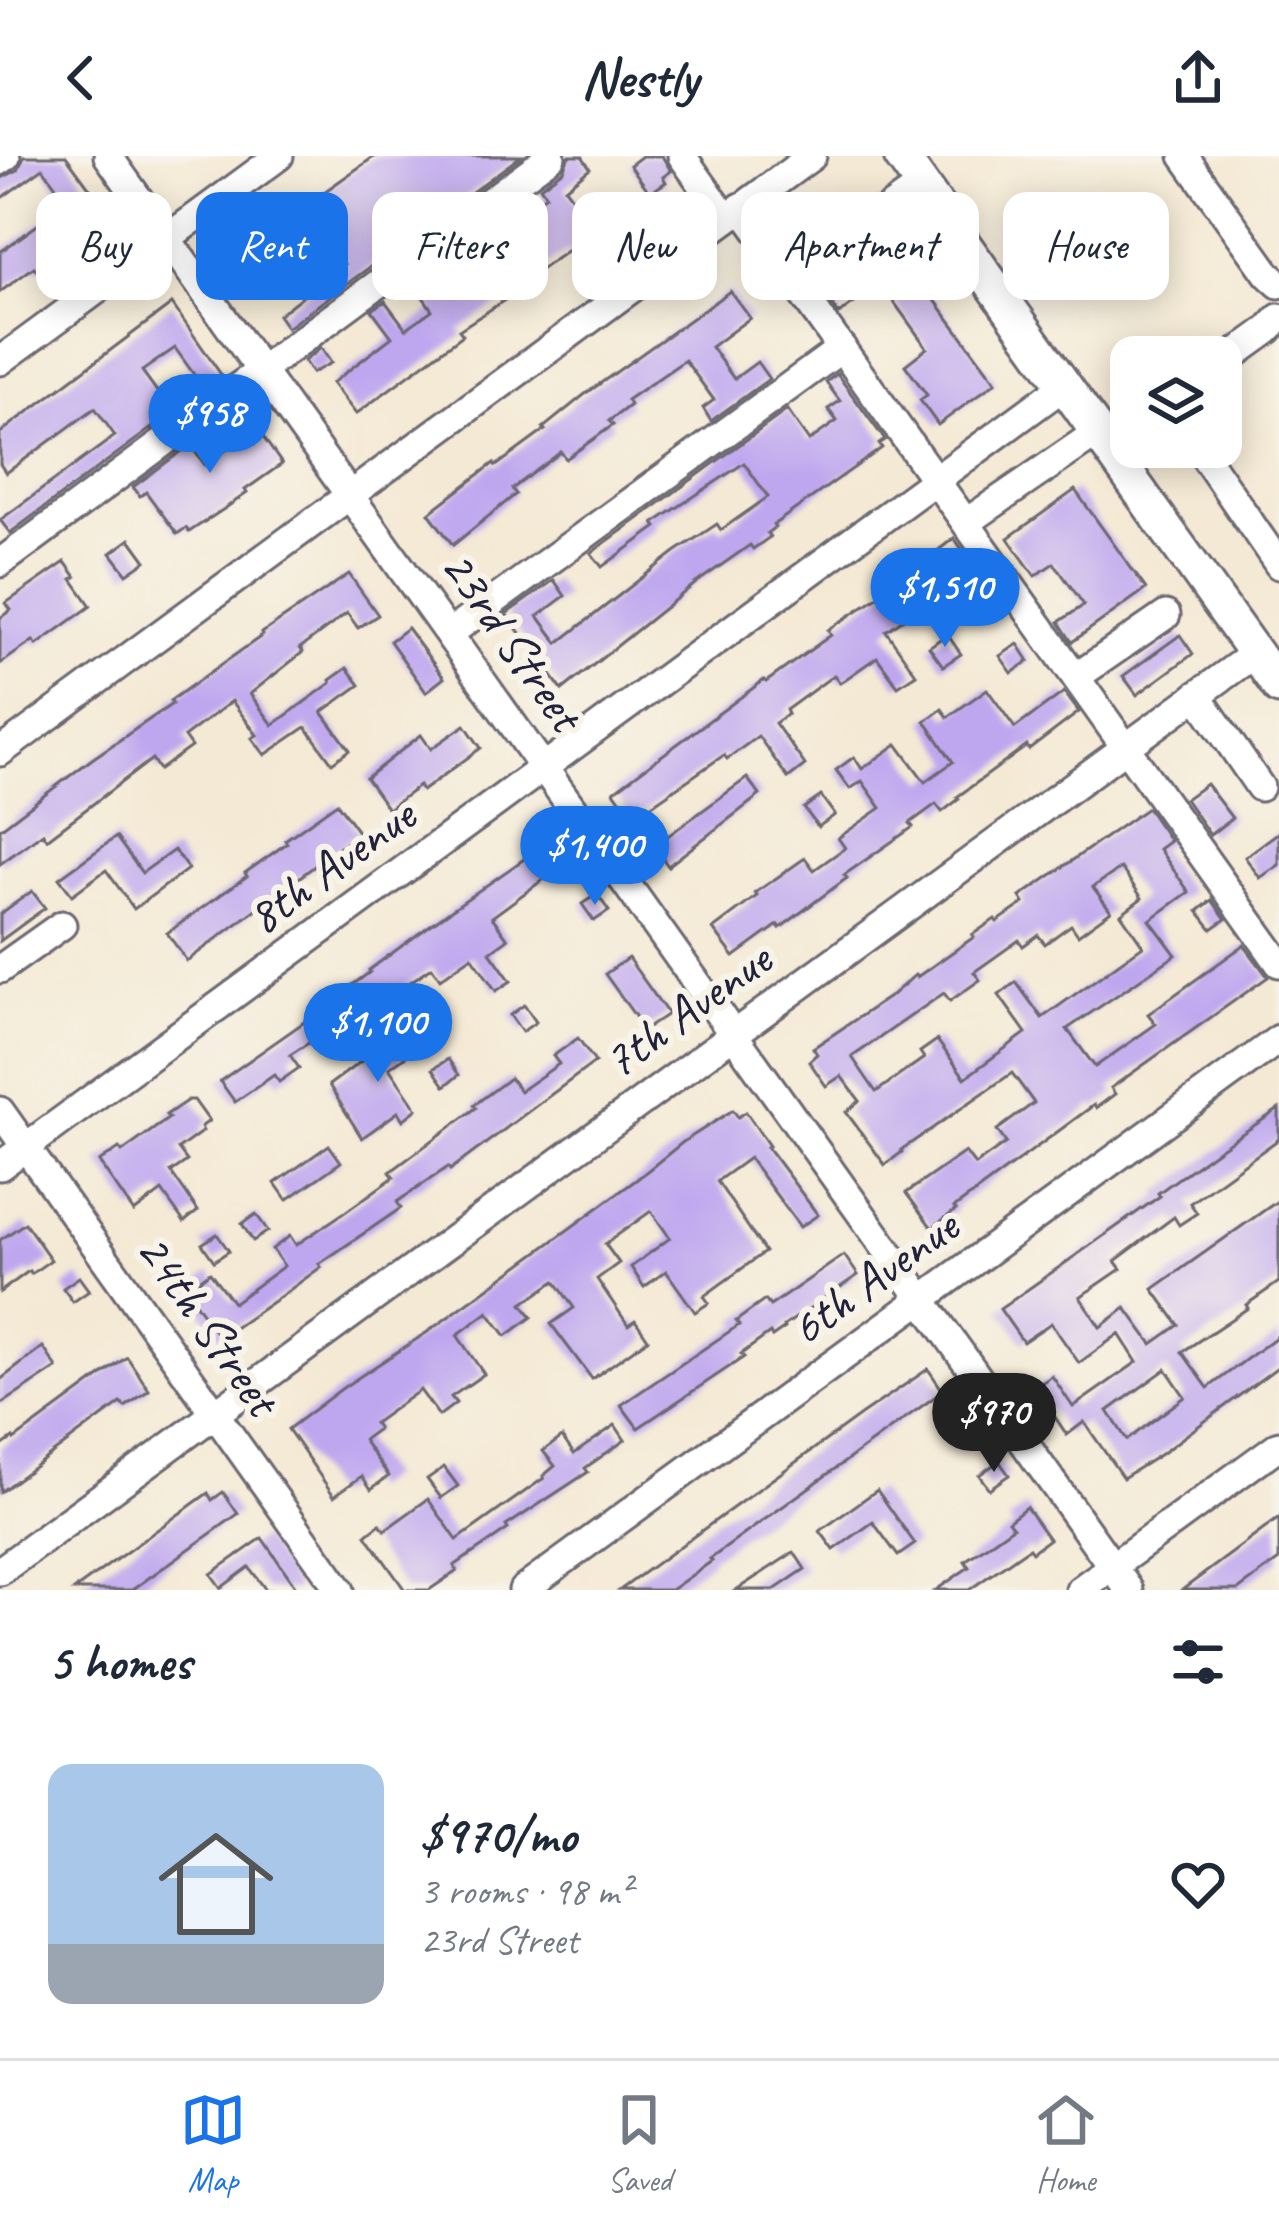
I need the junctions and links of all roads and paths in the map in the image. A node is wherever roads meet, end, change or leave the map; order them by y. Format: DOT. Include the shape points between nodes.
graph roads {
  1 [pos="108,156"];
  2 [pos="279,156"];
  3 [pos="551,156"];
  4 [pos="682,156"];
  5 [pos="812,156"];
  6 [pos="901,156"];
  7 [pos="1184,156"];
  8 [pos="922,185"];
  9 [pos="133,192"];
  10 [pos="912,192"];
  11 [pos="734,212"];
  12 [pos="741,220"];
  13 [pos="172,234"];
  14 [pos="172,249"];
  15 [pos="1279,284"];
  16 [pos="82,300"];
  17 [pos="807,300"];
  18 [pos="1279,318"];
  19 [pos="842,348"];
  20 [pos="1242,349"];
  21 [pos="0,361"];
  22 [pos="261,370"];
  23 [pos="1065,386"];
  24 [pos="1098,432"];
  25 [pos="1212,468"];
  26 [pos="936,478"];
  27 [pos="352,495"];
  28 [pos="967,522"];
  29 [pos="0,562"];
  30 [pos="1279,566"];
  31 [pos="1166,615"];
  32 [pos="450,633"];
  33 [pos="1255,652"];
  34 [pos="1076,676"];
  35 [pos="1279,686"];
  36 [pos="1197,695"];
  37 [pos="1126,747"];
  38 [pos="0,752"];
  39 [pos="545,767"];
  40 [pos="1260,787"];
  41 [pos="62,925"];
  42 [pos="1279,963"];
  43 [pos="0,969"];
  44 [pos="734,1035"];
  45 [pos="1279,1040"];
  46 [pos="0,1111"];
  47 [pos="26,1148"];
  48 [pos="0,1166"];
  49 [pos="923,1299"];
  50 [pos="214,1413"];
  51 [pos="1279,1445"];
  52 [pos="1112,1567"];
  53 [pos="0,1571"];
  54 [pos="340,1590"];
  55 [pos="523,1590"];
  56 [pos="1080,1590"];
  57 [pos="1129,1590"];
  1 -- 9 [label="street, 23rd Street"];
  2 -- 13 [label="street"];
  3 -- 22 [label="street"];
  4 -- 11 [label="street"];
  5 -- 11 [label="street"];
  6 -- 8 [label="main road"];
  7 -- 15 [label="street"];
  8 -- 10 [label="street"];
  8 -- 23 [label="main road"];
  11 -- 12 [label="street"];
  11 -- 27 [label="street"];
  14 -- 22 [label="street, 23rd Street"];
  16 -- 21 [label="street"];
  17 -- 19 [label="street"];
  18 -- 20 [label="street"];
  19 -- 26 [label="street"];
  19 -- 32 [label="street"];
  22 -- 27 [label="street, 23rd Street"];
  22 -- 29 [label="street"];
  23 -- 24 [label="main road"];
  23 -- 26 [label="street, 8th Avenue"];
  24 -- 28 [label="street"];
  24 -- 33 [label="main road"];
  25 -- 30 [label="street"];
  26 -- 28 [label="street"];
  26 -- 39 [label="street, 8th Avenue"];
  27 -- 32 [label="street, 23rd Street"];
  27 -- 38 [label="street"];
  28 -- 34 [label="street"];
  31 -- 34 [label="street"];
  32 -- 39 [label="street, 23rd Street"];
  33 -- 35 [label="main road"];
  33 -- 36 [label="street, 7th Avenue"];
  34 -- 37 [label="street"];
  36 -- 37 [label="street, 7th Avenue"];
  36 -- 40 [label="street"];
  37 -- 42 [label="street"];
  37 -- 44 [label="street, 7th Avenue"];
  39 -- 44 [label="street, 23rd Street"];
  39 -- 47 [label="street, 8th Avenue"];
  41 -- 43 [label="street"];
  44 -- 49 [label="street, 23rd Street"];
  44 -- 50 [label="street, 7th Avenue"];
  45 -- 49 [label="street, 6th Avenue"];
  46 -- 47 [label="street, 24th Street"];
  47 -- 48 [label="street, 8th Avenue"];
  47 -- 50 [label="street, 24th Street"];
  49 -- 52 [label="street, 23rd Street"];
  49 -- 55 [label="street, 6th Avenue"];
  50 -- 53 [label="street, 7th Avenue"];
  50 -- 54 [label="street, 24th Street"];
  51 -- 52 [label="street"];
  52 -- 56 [label="street"];
  52 -- 57 [label="street, 23rd Street"];
}
